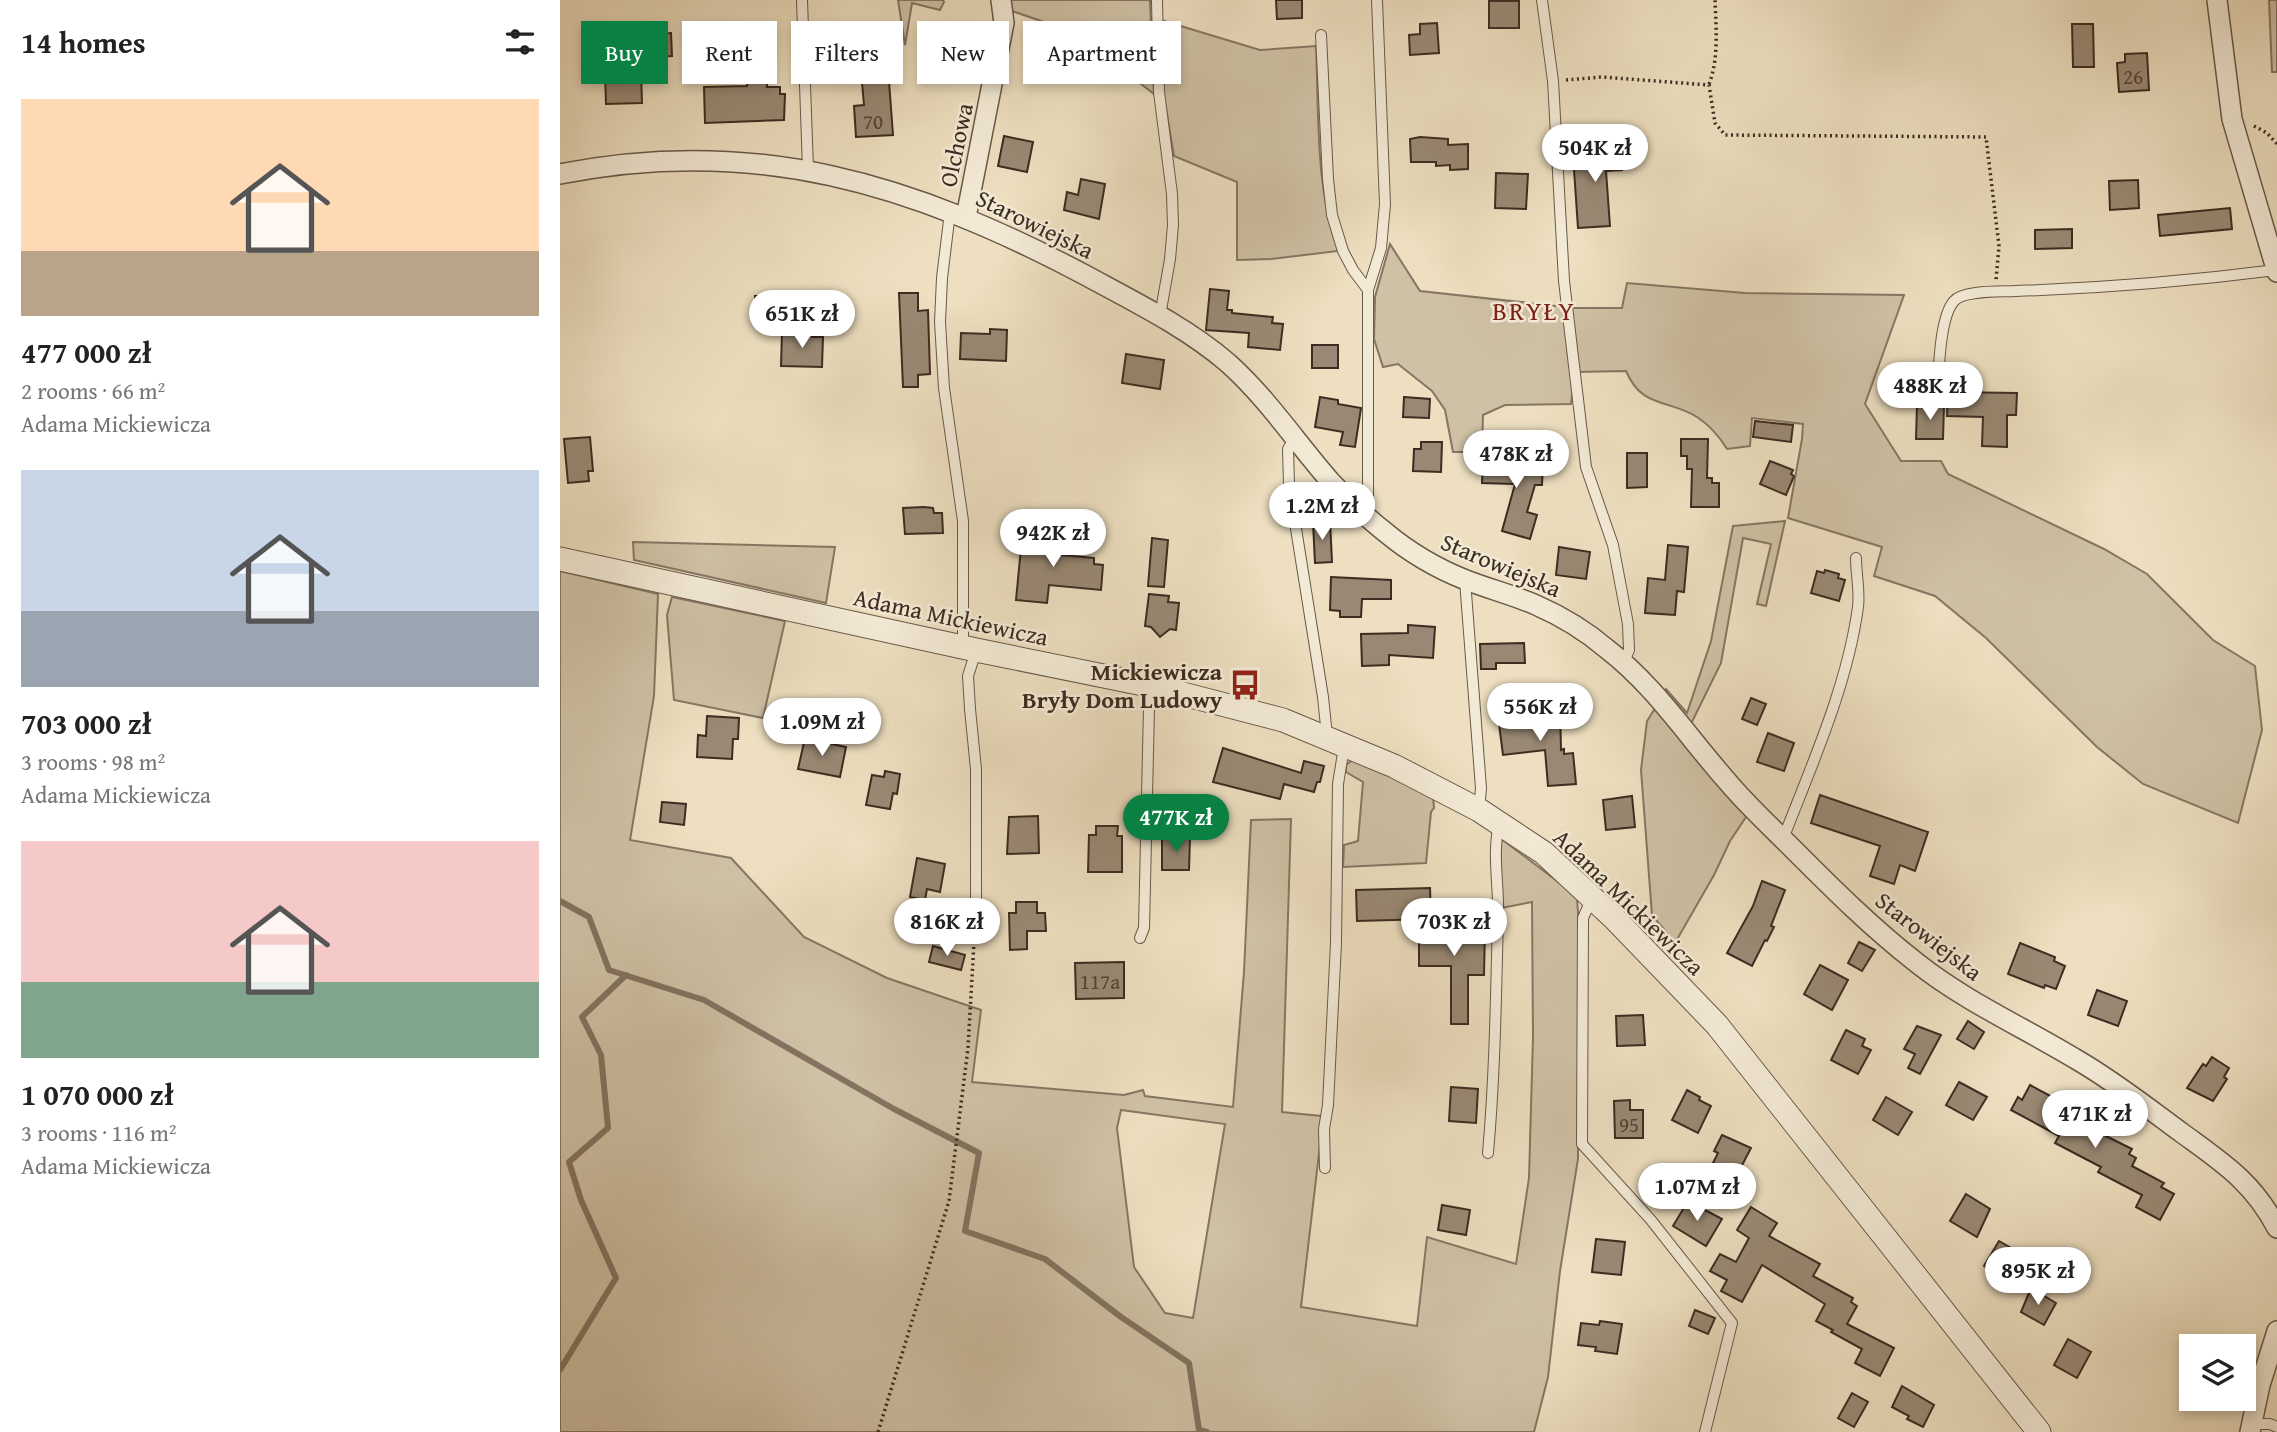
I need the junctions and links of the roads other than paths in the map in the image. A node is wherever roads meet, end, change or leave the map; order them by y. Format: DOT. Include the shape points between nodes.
graph roads {
  1 [pos="803,0"];
  2 [pos="1001,0"];
  3 [pos="1157,0"];
  4 [pos="1377,0"];
  5 [pos="1542,0"];
  6 [pos="2217,0"];
  7 [pos="1321,35"];
  8 [pos="808,169"];
  9 [pos="560,174"];
  10 [pos="958,214"];
  11 [pos="2277,271"];
  12 [pos="1368,290"];
  13 [pos="1160,316"];
  14 [pos="1937,395"];
  15 [pos="1296,438"];
  16 [pos="1368,517"];
  17 [pos="1856,558"];
  18 [pos="560,559"];
  19 [pos="1465,580"];
  20 [pos="970,649"];
  21 [pos="1624,662"];
  22 [pos="1155,686"];
  23 [pos="1336,741"];
  24 [pos="1479,810"];
  25 [pos="1499,824"];
  26 [pos="1783,839"];
  27 [pos="1592,898"];
  28 [pos="976,912"];
  29 [pos="1140,938"];
  30 [pos="1488,1153"];
  31 [pos="1325,1168"];
  32 [pos="2277,1228"];
  33 [pos="2277,1331"];
  34 [pos="2277,1427"];
  35 [pos="2251,1428"];
  36 [pos="1705,1432"];
  37 [pos="2039,1432"];
  1 -- 8 [label="lane"];
  2 -- 10 [label="street, Olchowa" via="1004,23"];
  3 -- 13 [label="lane" via="1159,92 1173,225"];
  4 -- 12 [label="lane" via="1385,204 1381,247"];
  5 -- 21 [label="lane" via="1553,81 1564,281 1586,467 1616,559 1630,641"];
  6 -- 11 [label="street" via="2232,119"];
  7 -- 12 [label="lane" via="1332,215 1343,251"];
  8 -- 9 [label="street, Starowiejska" via="679,159"];
  8 -- 10 [label="street, Starowiejska"];
  10 -- 13 [label="street, Starowiejska" via="1055,259"];
  10 -- 20 [label="lane" via="942,278 940,322 944,388 963,521"];
  11 -- 14 [label="lane" via="1961,297 1950,307 1944,325"];
  12 -- 16 [label="lane"];
  13 -- 15 [label="street, Starowiejska" via="1223,359"];
  15 -- 16 [label="street, Starowiejska"];
  15 -- 23 [label="lane" via="1287,454 1289,485 1323,697"];
  16 -- 19 [label="street, Starowiejska" via="1419,556"];
  17 -- 26 [label="lane" via="1858,604 1849,653"];
  18 -- 20 [label="street, Adama Mickiewicza"];
  19 -- 21 [label="street, Starowiejska" via="1555,615"];
  19 -- 24 [label="lane"];
  20 -- 22 [label="street, Adama Mickiewicza"];
  20 -- 28 [label="lane"];
  21 -- 26 [label="street, Starowiejska"];
  22 -- 23 [label="street, Adama Mickiewicza" via="1283,720"];
  22 -- 29 [label="lane" via="1149,708 1144,928"];
  23 -- 24 [label="street, Adama Mickiewicza"];
  23 -- 31 [label="lane" via="1336,943"];
  24 -- 25 [label="street, Adama Mickiewicza"];
  25 -- 27 [label="street, Adama Mickiewicza" via="1544,853"];
  25 -- 30 [label="lane"];
  26 -- 32 [label="street, Starowiejska" via="1850,906 1940,981 2108,1080 2242,1178"];
  27 -- 36 [label="lane" via="1583,918 1583,1144 1651,1220 1732,1323"];
  27 -- 37 [label="street, Adama Mickiewicza" via="1717,1024"];
  33 -- 35 [label="street"];
  34 -- 35 [label="lane"];
}
